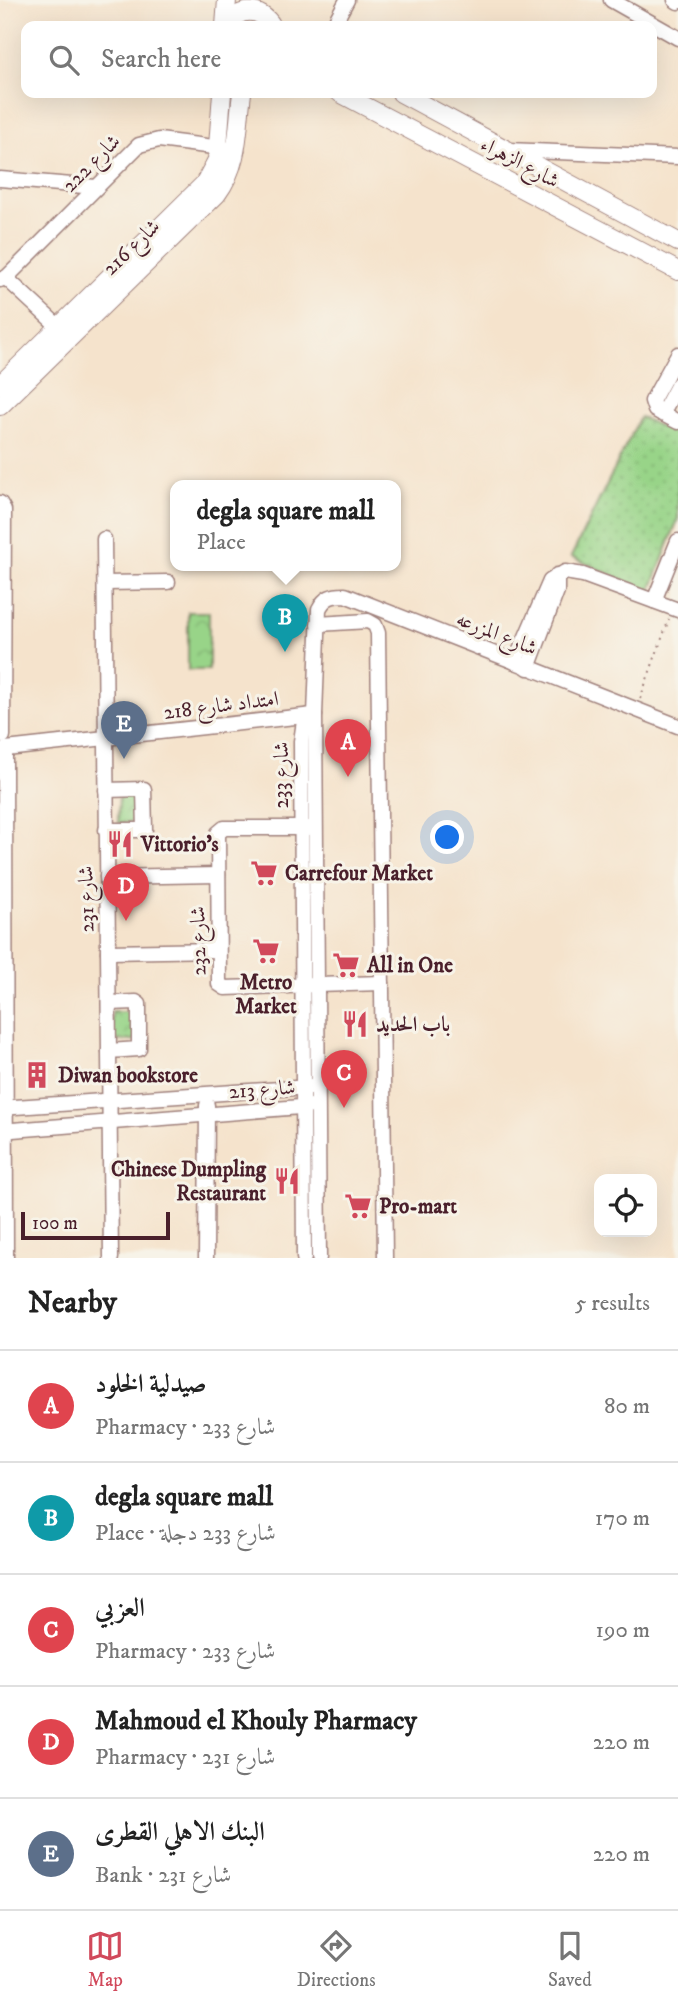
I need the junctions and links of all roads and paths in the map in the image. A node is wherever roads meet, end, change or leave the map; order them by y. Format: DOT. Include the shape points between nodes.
graph roads {
  1 [pos="227,0"];
  2 [pos="347,0"];
  3 [pos="611,0"];
  4 [pos="271,19"];
  5 [pos="226,21"];
  6 [pos="230,21"];
  7 [pos="336,21"];
  8 [pos="648,21"];
  9 [pos="657,26"];
  10 [pos="678,38"];
  11 [pos="223,98"];
  12 [pos="241,98"];
  13 [pos="349,98"];
  14 [pos="410,98"];
  15 [pos="228,148"];
  16 [pos="507,150"];
  17 [pos="678,157"];
  18 [pos="0,179"];
  19 [pos="96,187"];
  20 [pos="678,242"];
  21 [pos="678,271"];
  22 [pos="3,279"];
  23 [pos="60,328"];
  24 [pos="678,354"];
  25 [pos="678,384"];
  26 [pos="0,385"];
  27 [pos="0,406"];
  28 [pos="662,414"];
  29 [pos="678,422"];
  30 [pos="0,503"];
  31 [pos="104,539"];
  32 [pos="678,541"];
  33 [pos="168,582"];
  34 [pos="105,583"];
  35 [pos="654,601"];
  36 [pos="676,609"];
  37 [pos="318,624"];
  38 [pos="522,665"];
  39 [pos="636,710"];
  40 [pos="315,715"];
  41 [pos="678,726"];
  42 [pos="105,739"];
  43 [pos="3,746"];
  44 [pos="106,790"];
  45 [pos="309,827"];
  46 [pos="106,830"];
  47 [pos="218,875"];
  48 [pos="107,877"];
  49 [pos="218,950"];
  50 [pos="108,953"];
  51 [pos="382,983"];
  52 [pos="310,985"];
  53 [pos="108,1003"];
  54 [pos="2,1033"];
  55 [pos="109,1051"];
  56 [pos="2,1066"];
  57 [pos="311,1087"];
  58 [pos="207,1094"];
  59 [pos="110,1101"];
  60 [pos="311,1106"];
  61 [pos="2,1108"];
  62 [pos="207,1114"];
  63 [pos="110,1121"];
  64 [pos="2,1130"];
  65 [pos="3,1178"];
  66 [pos="3,1211"];
  67 [pos="6,1258"];
  68 [pos="111,1258"];
  69 [pos="206,1258"];
  70 [pos="304,1258"];
  71 [pos="319,1258"];
  72 [pos="385,1258"];
  1 -- 5 [label="main road"];
  2 -- 7 [label="street"];
  3 -- 8 [label="street"];
  4 -- 6 [label="main road" via="242,12"];
  9 -- 10 [label="street"];
  11 -- 15 [label="main road, شارع 216"];
  12 -- 15 [label="main road, شارع 216"];
  13 -- 21 [label="main road, شارع الزهراء"];
  14 -- 16 [label="main road, شارع الزهراء"];
  15 -- 19 [label="street, شارع 222" via="149,141 139,145"];
  15 -- 23 [label="main road, شارع 216" via="204,184"];
  15 -- 27 [label="main road, شارع 216" via="232,170 217,194"];
  16 -- 17 [label="street"];
  16 -- 20 [label="main road, شارع الزهراء"];
  18 -- 19 [label="street"];
  19 -- 22 [label="street, شارع 222"];
  22 -- 23 [label="street"];
  23 -- 26 [label="main road, شارع 216"];
  24 -- 28 [label="street" via="652,401"];
  25 -- 28 [label="street"];
  28 -- 29 [label="street"];
  30 -- 43 [label="street" via="4,510"];
  31 -- 34 [label="street, شارع 231"];
  32 -- 35 [label="street"];
  33 -- 34 [label="street"];
  34 -- 42 [label="street, شارع 231"];
  35 -- 36 [label="street"];
  35 -- 38 [label="street" via="574,572 557,575 547,586"];
  36 -- 39 [label="path"];
  37 -- 38 [label="street, شارع المزرعه" via="323,601 345,595"];
  37 -- 40 [label="street"];
  37 -- 51 [label="street" via="368,621 378,633"];
  38 -- 39 [label="street, شارع المزرعه"];
  39 -- 41 [label="street, شارع المزرعه"];
  40 -- 42 [label="street, امتداد شارع 218"];
  40 -- 45 [label="street, شارع 233" via="302,727"];
  42 -- 43 [label="street, امتداد شارع 218"];
  42 -- 44 [label="street, شارع 231"];
  43 -- 54 [label="street"];
  44 -- 46 [label="street, شارع 231"];
  44 -- 46 [label="street" via="145,789 145,830"];
  45 -- 47 [label="street, شارع 232" via="222,829"];
  45 -- 52 [label="street, شارع 233"];
  46 -- 48 [label="street, شارع 231"];
  47 -- 48 [label="street"];
  47 -- 49 [label="street, شارع 232"];
  48 -- 50 [label="street, شارع 231"];
  49 -- 50 [label="street"];
  49 -- 52 [label="street, شارع 232" via="218,982 223,988"];
  50 -- 53 [label="street, شارع 231"];
  51 -- 52 [label="street, شارع 232"];
  51 -- 72 [label="street"];
  52 -- 57 [label="street, شارع 233"];
  53 -- 55 [label="street, شارع 231"];
  53 -- 55 [label="street" via="139,1004 139,1049"];
  54 -- 56 [label="street"];
  55 -- 59 [label="street, شارع 231"];
  56 -- 61 [label="street"];
  57 -- 58 [label="street, شارع 213"];
  57 -- 60 [label="street, شارع 233"];
  58 -- 59 [label="street, شارع 213"];
  58 -- 62 [label="street"];
  59 -- 61 [label="street, شارع 213"];
  59 -- 63 [label="street, شارع 231"];
  60 -- 62 [label="street, شارع 213"];
  60 -- 70 [label="street, شارع 233"];
  60 -- 71 [label="street, شارع 233"];
  61 -- 64 [label="street"];
  62 -- 63 [label="street, شارع 213"];
  62 -- 69 [label="street"];
  63 -- 64 [label="street, شارع 213"];
  63 -- 68 [label="street, شارع 231"];
  64 -- 65 [label="street"];
  65 -- 66 [label="street"];
  66 -- 67 [label="street"];
}
